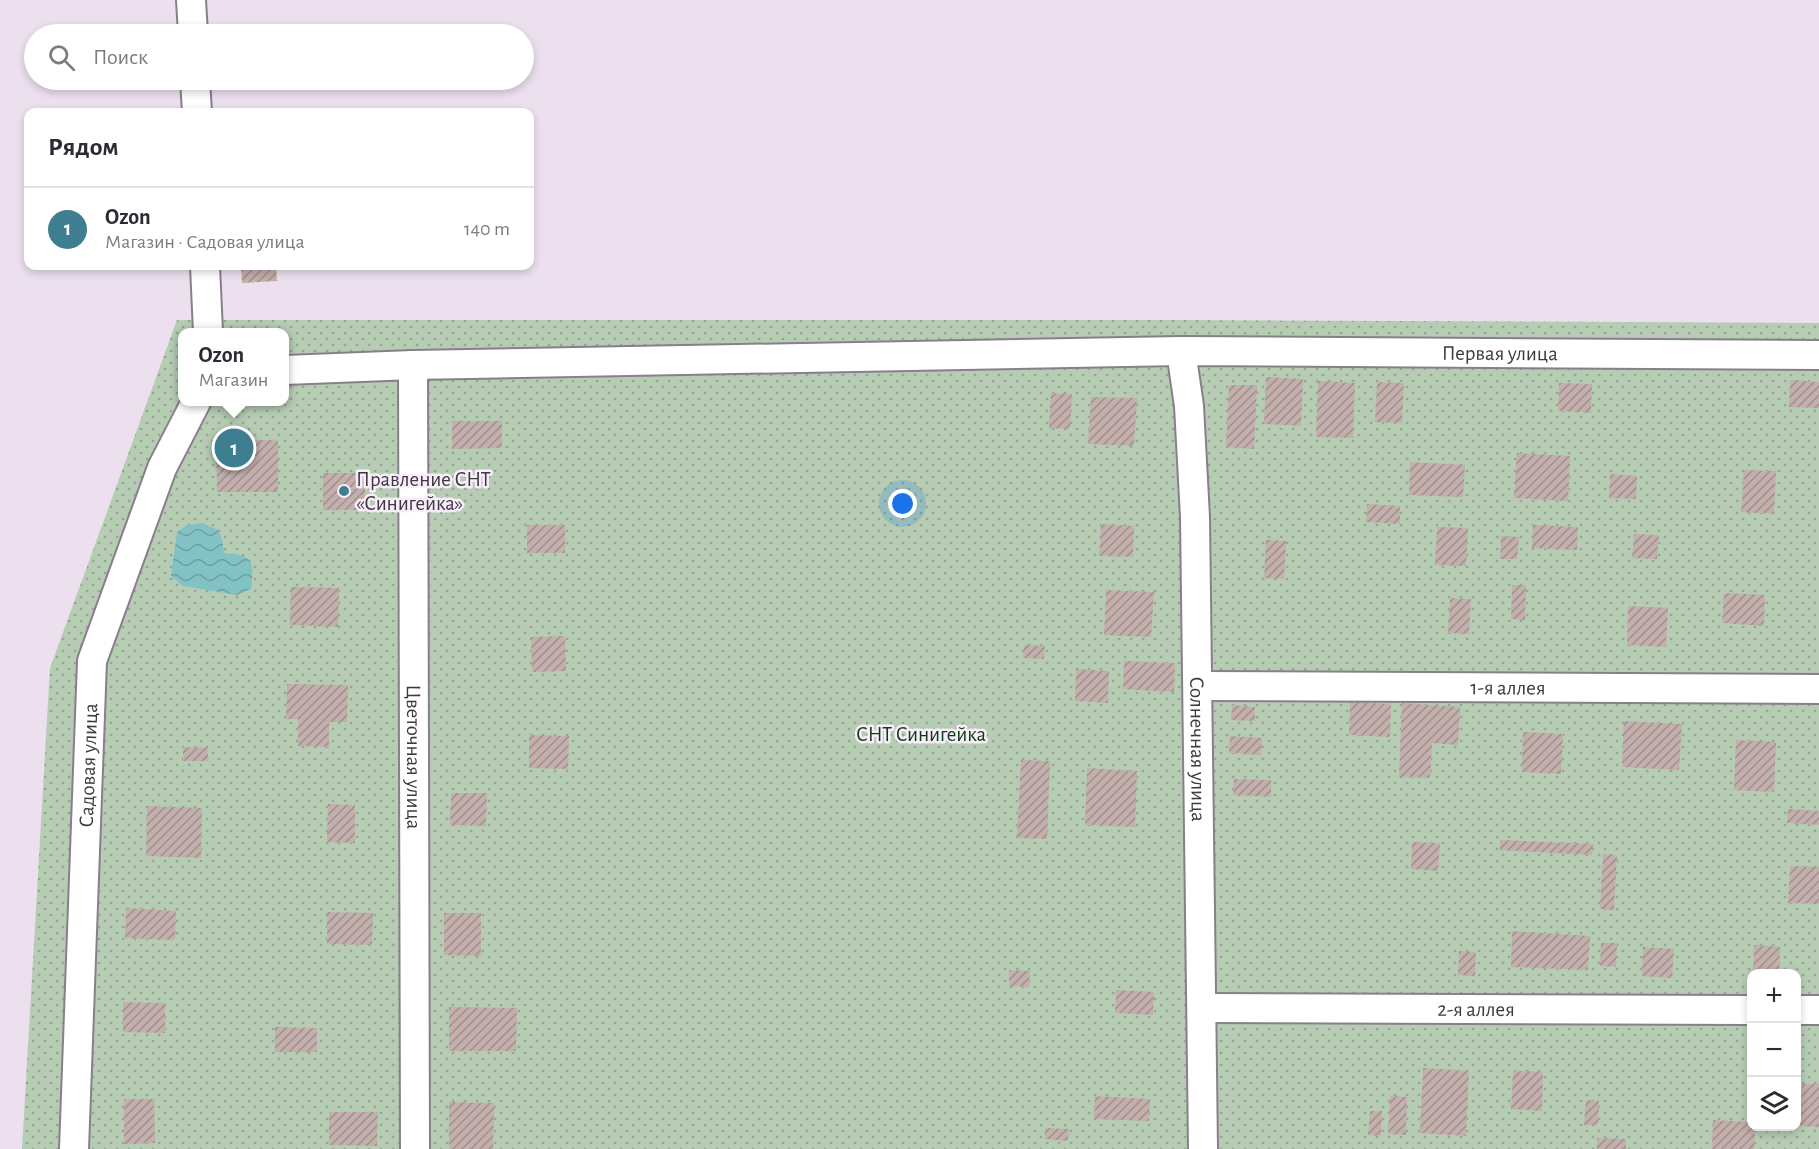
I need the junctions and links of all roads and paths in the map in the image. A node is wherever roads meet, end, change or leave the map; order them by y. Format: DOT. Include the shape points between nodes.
graph roads {
  1 [pos="191,0"];
  2 [pos="192,24"];
  3 [pos="196,90"];
  4 [pos="197,108"];
  5 [pos="205,270"];
  6 [pos="208,328"];
  7 [pos="1181,351"];
  8 [pos="1819,355"];
  9 [pos="413,365"];
  10 [pos="289,370"];
  11 [pos="193,406"];
  12 [pos="1198,686"];
  13 [pos="1819,689"];
  14 [pos="1202,1008"];
  15 [pos="1747,1010"];
  16 [pos="1801,1010"];
  17 [pos="1819,1010"];
  18 [pos="74,1149"];
  19 [pos="415,1149"];
  20 [pos="1203,1149"];
  1 -- 2 [label="street"];
  3 -- 4 [label="street"];
  5 -- 6 [label="street"];
  7 -- 8 [label="street, Первая улица"];
  7 -- 9 [label="street, Первая улица"];
  7 -- 12 [label="street, Солнечная улица" via="1190,406"];
  9 -- 10 [label="street, Первая улица"];
  9 -- 19 [label="street, Цветочная улица"];
  11 -- 18 [label="street, Садовая улица" via="162,468 92,661"];
  12 -- 13 [label="street, 1-я аллея"];
  12 -- 14 [label="street, Солнечная улица"];
  14 -- 15 [label="street, 2-я аллея"];
  14 -- 20 [label="street, Солнечная улица"];
  16 -- 17 [label="street"];
}
